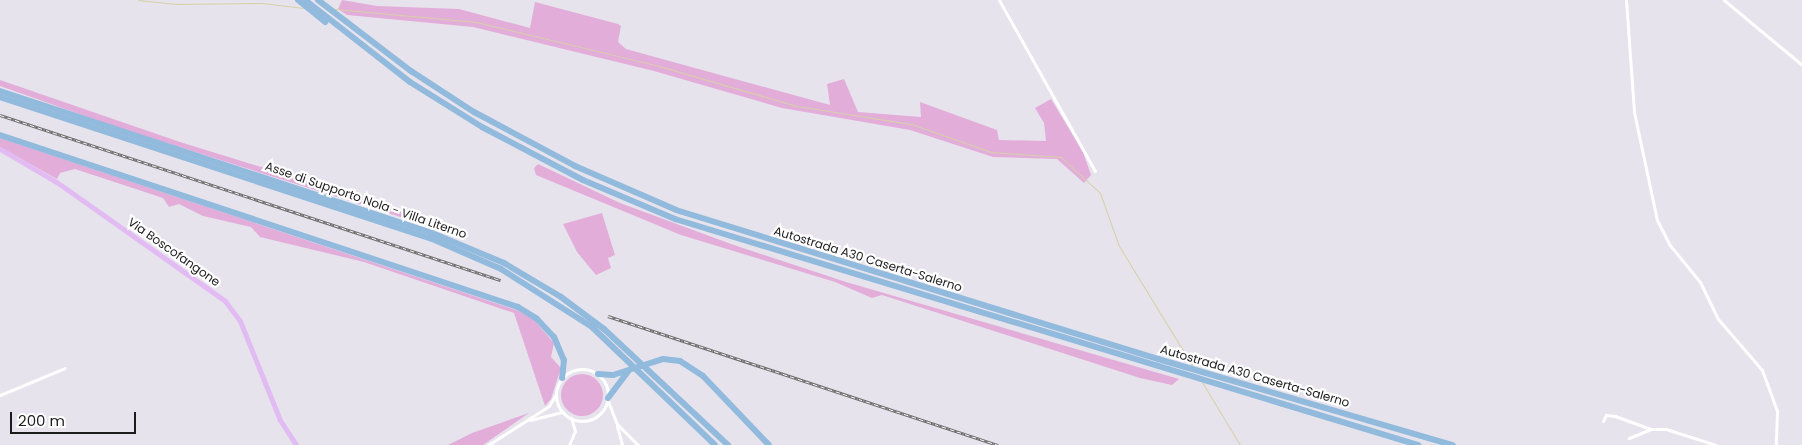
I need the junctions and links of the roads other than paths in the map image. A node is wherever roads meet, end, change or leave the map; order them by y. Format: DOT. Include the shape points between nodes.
graph roads {
  1 [pos="298,0"];
  2 [pos="304,0"];
  3 [pos="318,0"];
  4 [pos="999,0"];
  5 [pos="1626,0"];
  6 [pos="1724,0"];
  7 [pos="322,18"];
  8 [pos="1802,64"];
  9 [pos="0,91"];
  10 [pos="0,97"];
  11 [pos="0,102"];
  12 [pos="51,115"];
  13 [pos="0,135"];
  14 [pos="0,150"];
  15 [pos="1095,170"];
  16 [pos="402,226"];
  17 [pos="65,368"];
  18 [pos="630,370"];
  19 [pos="598,374"];
  20 [pos="562,378"];
  21 [pos="666,393"];
  22 [pos="556,394"];
  23 [pos="0,395"];
  24 [pos="608,398"];
  25 [pos="563,412"];
  26 [pos="571,418"];
  27 [pos="1603,421"];
  28 [pos="522,422"];
  29 [pos="616,424"];
  30 [pos="1651,429"];
  31 [pos="1629,438"];
  32 [pos="296,445"];
  33 [pos="488,445"];
  34 [pos="569,445"];
  35 [pos="622,445"];
  36 [pos="638,445"];
  37 [pos="715,445"];
  38 [pos="728,445"];
  39 [pos="769,445"];
  40 [pos="1418,445"];
  41 [pos="1453,445"];
  42 [pos="1716,445"];
  43 [pos="1776,445"];
  1 -- 7 [label="highway"];
  2 -- 7 [label="highway, Autostrada A30 Caserta-Salerno"];
  3 -- 41 [label="highway, Autostrada A30 Caserta-Salerno" via="351,27 482,116 575,166 676,210 1158,359"];
  4 -- 15 [label="street"];
  5 -- 43 [label="street" via="1634,112 1656,220 1669,244 1700,282 1718,319 1762,370 1777,411"];
  6 -- 8 [label="street"];
  7 -- 40 [label="highway, Autostrada A30 Caserta-Salerno" via="510,143 674,219"];
  9 -- 16 [label="highway, Asse di Supporto Nola - Villa Literno"];
  10 -- 12 [label="highway, Asse di Supporto Nola - Villa Literno"];
  11 -- 12 [label="highway"];
  12 -- 16 [label="highway, Asse di Supporto Nola - Villa Literno"];
  13 -- 20 [label="highway" via="518,307 537,319 554,337 564,360"];
  14 -- 32 [label="street, Via Boscofangone" via="58,183 225,301 240,322 280,420"];
  16 -- 21 [label="highway, Asse di Supporto Nola - Villa Literno" via="473,255 537,289 602,336"];
  17 -- 23 [label="street"];
  18 -- 19 [label="highway"];
  18 -- 24 [label="highway"];
  18 -- 39 [label="highway" via="663,358 688,364"];
  19 -- 20 [label="street" via="577,369"];
  19 -- 24 [label="street" via="606,385"];
  20 -- 22 [label="street"];
  21 -- 37 [label="highway, Asse di Supporto Nola - Villa Literno"];
  21 -- 38 [label="highway, Asse di Supporto Nola - Villa Literno"];
  22 -- 25 [label="street"];
  22 -- 28 [label="street" via="549,406"];
  24 -- 26 [label="street" via="594,417"];
  24 -- 29 [label="street"];
  25 -- 26 [label="street"];
  25 -- 28 [label="street"];
  26 -- 34 [label="street" via="575,431"];
  27 -- 30 [label="street" via="1606,415 1615,416"];
  28 -- 33 [label="street"];
  29 -- 35 [label="street"];
  29 -- 36 [label="street"];
  30 -- 31 [label="street"];
  30 -- 42 [label="street" via="1666,429"];
}
